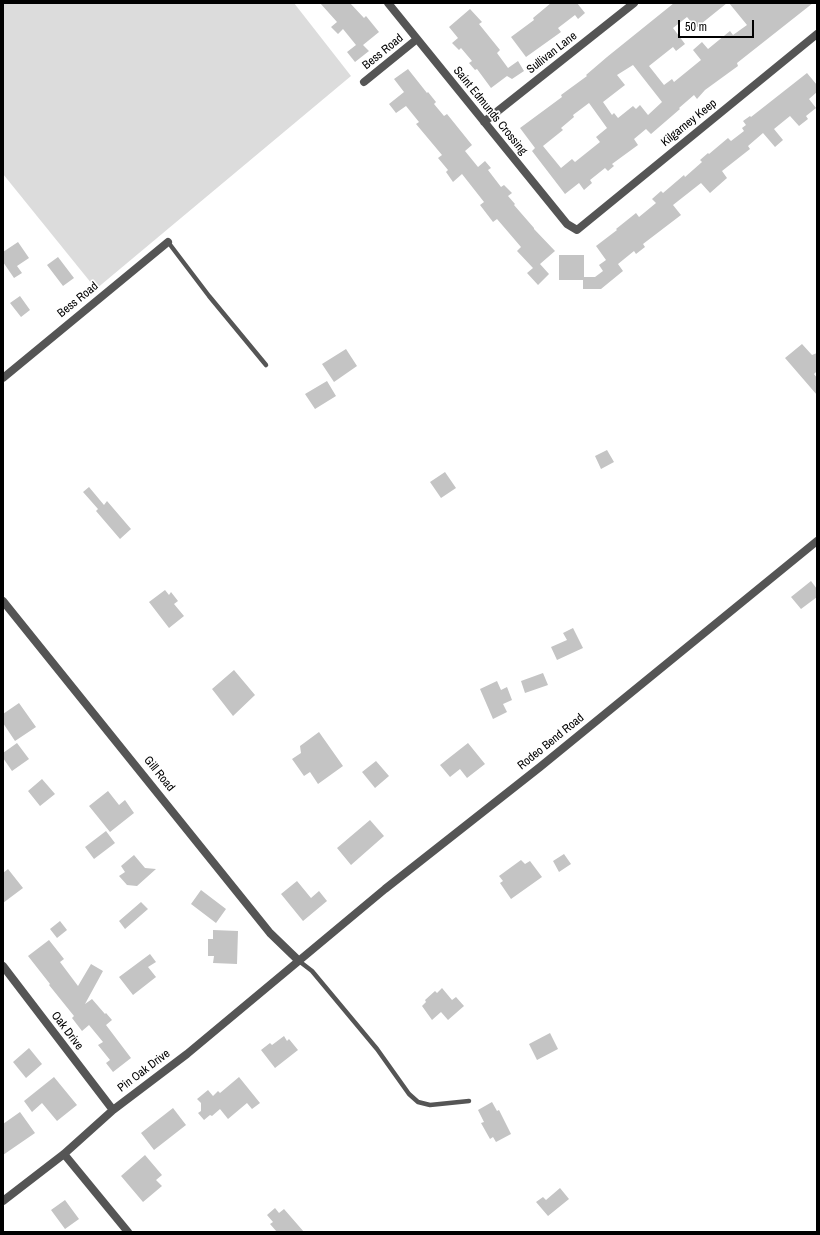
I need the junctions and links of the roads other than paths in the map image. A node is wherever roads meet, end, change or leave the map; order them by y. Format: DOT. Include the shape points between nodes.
graph roads {
  1 [pos="388,3"];
  2 [pos="634,3"];
  3 [pos="814,36"];
  4 [pos="417,39"];
  5 [pos="817,46"];
  6 [pos="364,82"];
  7 [pos="484,122"];
  8 [pos="577,230"];
  9 [pos="168,242"];
  10 [pos="266,365"];
  11 [pos="3,378"];
  12 [pos="817,540"];
  13 [pos="3,601"];
  14 [pos="298,961"];
  15 [pos="3,966"];
  16 [pos="469,1101"];
  17 [pos="113,1110"];
  18 [pos="64,1154"];
  19 [pos="3,1201"];
  20 [pos="128,1232"];
  1 -- 4 [label="street, Saint Edmunds Crossing"];
  2 -- 7 [label="street, Sullivan Lane"];
  3 -- 5 [label="street"];
  3 -- 8 [label="street, Kilgarney Keep"];
  4 -- 6 [label="street, Bess Road"];
  4 -- 7 [label="street, Saint Edmunds Crossing"];
  7 -- 8 [label="street, Saint Edmunds Crossing" via="567,224"];
  9 -- 10 [label="lane"];
  9 -- 11 [label="street, Bess Road"];
  12 -- 14 [label="street, Rodeo Bend Road"];
  13 -- 14 [label="street, Gill Road" via="270,933"];
  14 -- 16 [label="lane" via="312,971 418,1102 430,1105"];
  14 -- 17 [label="street, Pin Oak Drive" via="187,1054"];
  15 -- 17 [label="street, Oak Drive"];
  17 -- 18 [label="street, Pin Oak Drive"];
  18 -- 19 [label="street, Pin Oak Drive"];
  18 -- 20 [label="street"];
}
